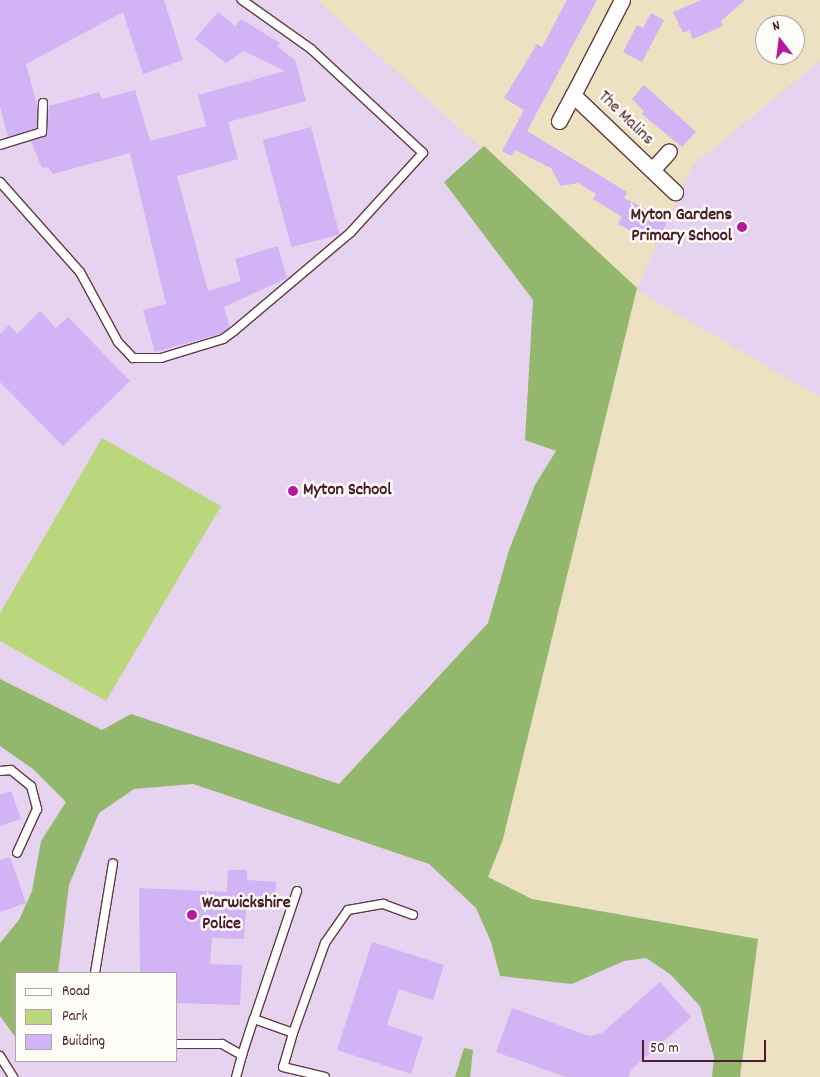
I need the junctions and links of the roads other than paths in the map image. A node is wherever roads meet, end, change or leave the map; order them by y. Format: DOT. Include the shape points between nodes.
graph roads {
  1 [pos="242,0"];
  2 [pos="622,0"];
  3 [pos="573,95"];
  4 [pos="43,103"];
  5 [pos="558,121"];
  6 [pos="0,145"];
  7 [pos="669,151"];
  8 [pos="652,170"];
  9 [pos="0,182"];
  10 [pos="675,192"];
  11 [pos="0,771"];
  12 [pos="17,853"];
  13 [pos="113,864"];
  14 [pos="297,891"];
  15 [pos="414,914"];
  16 [pos="95,972"];
  17 [pos="254,1019"];
  18 [pos="293,1033"];
  19 [pos="178,1044"];
  20 [pos="242,1055"];
  21 [pos="0,1056"];
  22 [pos="13,1077"];
  23 [pos="236,1077"];
  24 [pos="325,1077"];
  1 -- 9 [label="lane" via="311,49 423,153 351,232 234,331 223,339 160,358 133,358 118,342 80,272"];
  2 -- 3 [label="street, The Malins"];
  3 -- 5 [label="street, The Malins"];
  3 -- 8 [label="street, The Malins"];
  4 -- 6 [label="lane" via="42,132"];
  7 -- 8 [label="street, The Malins"];
  8 -- 10 [label="street, The Malins"];
  11 -- 12 [label="lane" via="11,770 31,786 37,809"];
  13 -- 16 [label="lane"];
  14 -- 17 [label="lane"];
  15 -- 18 [label="lane" via="383,904 348,910 325,943"];
  17 -- 18 [label="lane"];
  17 -- 20 [label="lane"];
  18 -- 24 [label="lane" via="283,1067"];
  19 -- 20 [label="lane" via="222,1044"];
  20 -- 23 [label="lane"];
  21 -- 22 [label="lane"];
}
